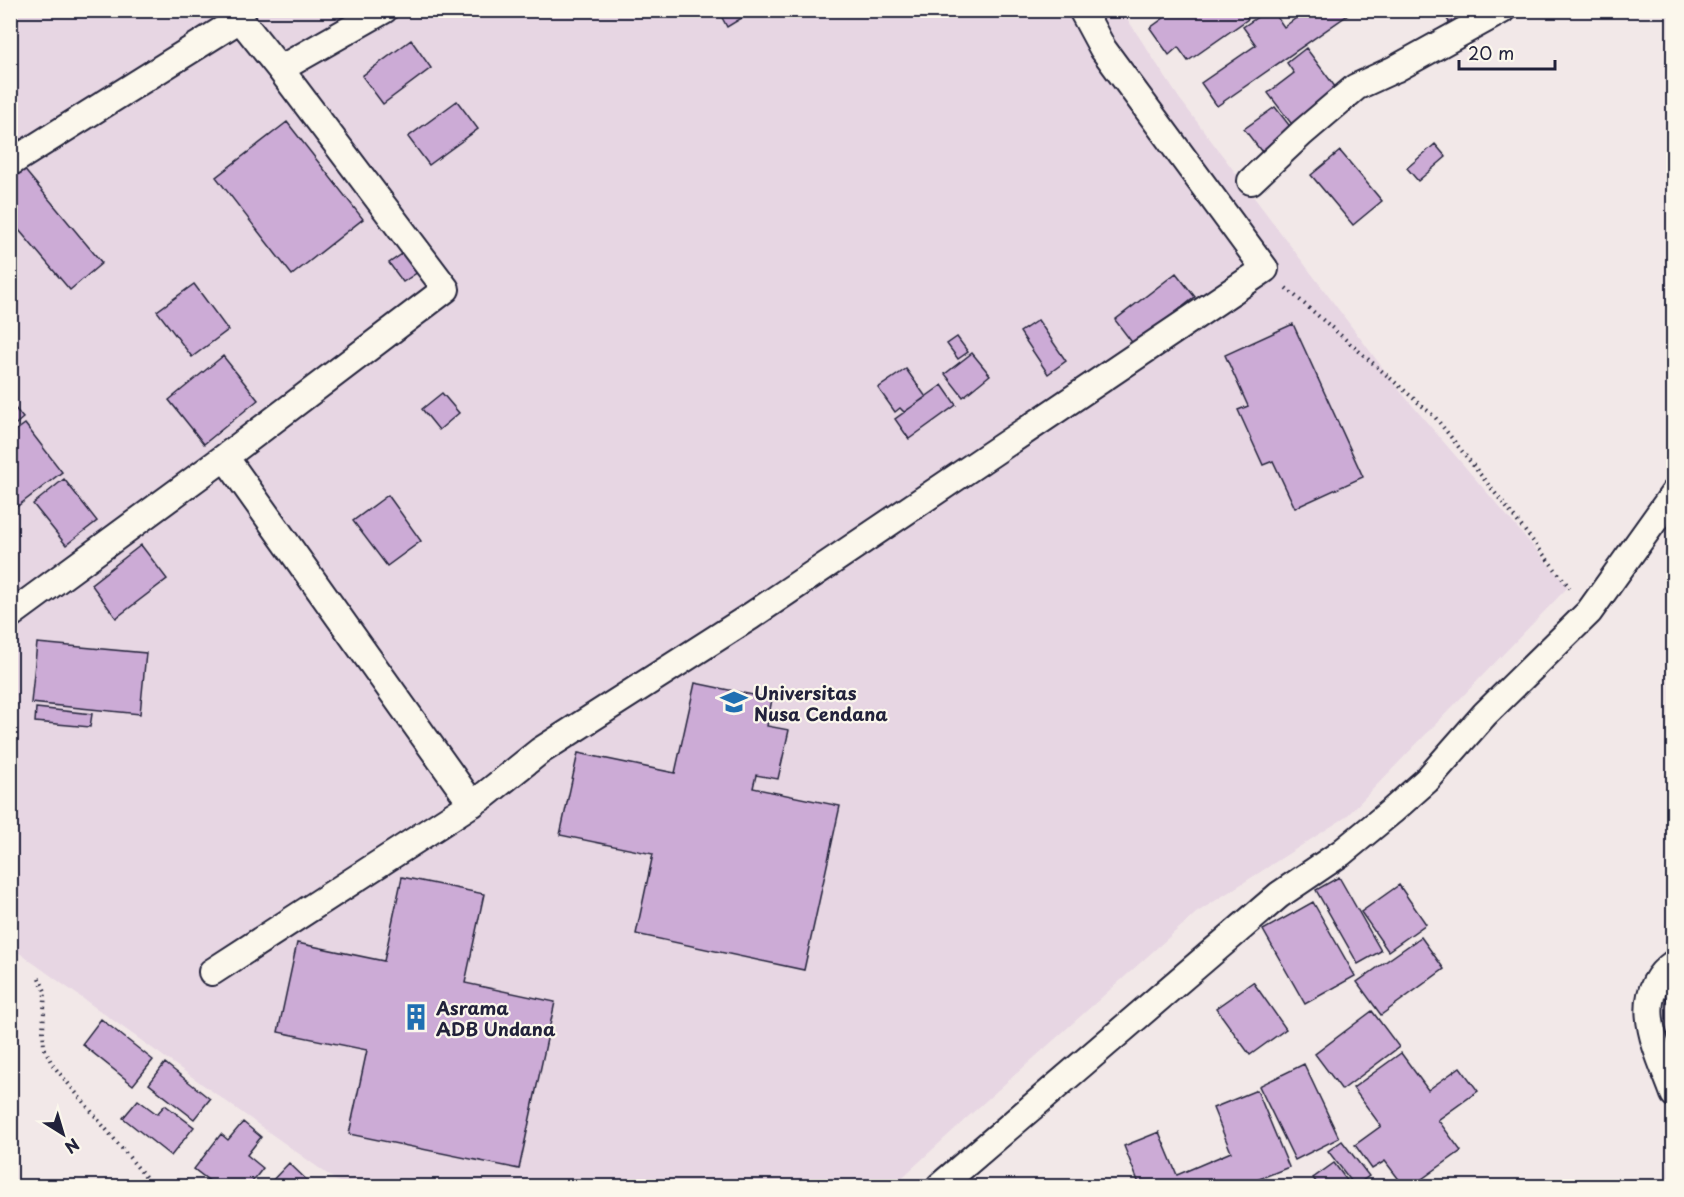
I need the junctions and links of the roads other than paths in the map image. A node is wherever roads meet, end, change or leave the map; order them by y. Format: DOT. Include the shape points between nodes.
graph roads {
  1 [pos="384,10"];
  2 [pos="1082,10"];
  3 [pos="1502,10"];
  4 [pos="280,69"];
  5 [pos="10,163"];
  6 [pos="1251,181"];
  7 [pos="225,457"];
  8 [pos="1674,493"];
  9 [pos="10,615"];
  10 [pos="472,804"];
  11 [pos="1674,963"];
  12 [pos="212,972"];
  13 [pos="1674,1094"];
  14 [pos="940,1186"];
  1 -- 4 [label="street"];
  2 -- 10 [label="street" via="1103,49 1265,269 751,616 540,751"];
  3 -- 6 [label="street" via="1356,87"];
  4 -- 5 [label="street" via="240,19"];
  4 -- 7 [label="street" via="446,289"];
  7 -- 9 [label="street"];
  7 -- 10 [label="street"];
  8 -- 14 [label="street" via="1589,612 1499,699 1427,780 1341,853 1279,895"];
  10 -- 12 [label="street"];
  11 -- 13 [label="street" via="1656,981 1649,998 1649,1022"];
}
